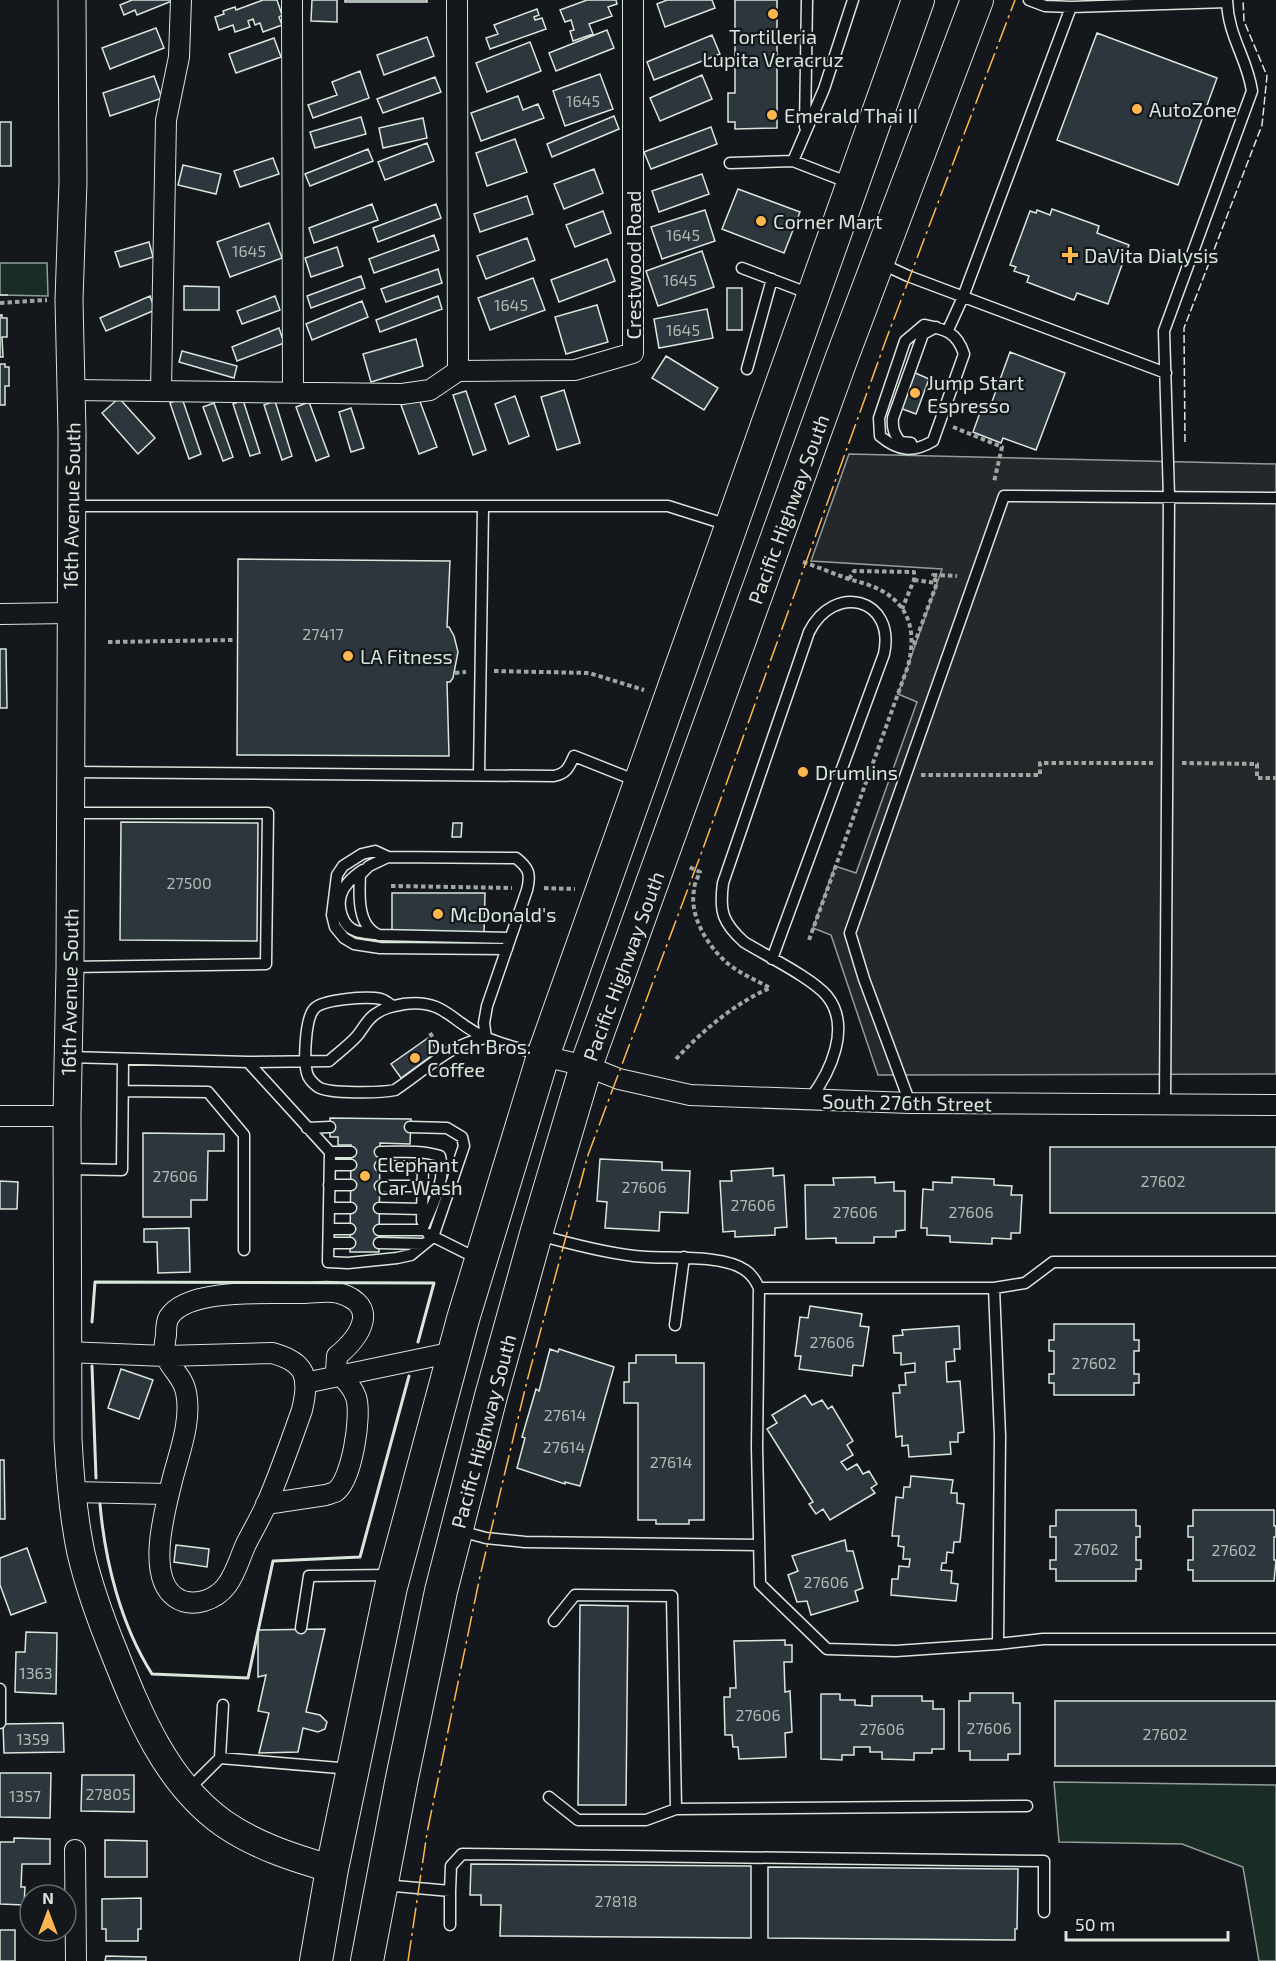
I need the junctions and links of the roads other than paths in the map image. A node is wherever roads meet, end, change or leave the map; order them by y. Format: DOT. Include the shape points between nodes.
graph roads {
  1 [pos="72,0"];
  2 [pos="181,0"];
  3 [pos="292,0"];
  4 [pos="457,0"];
  5 [pos="633,0"];
  6 [pos="807,0"];
  7 [pos="853,0"];
  8 [pos="918,0"];
  9 [pos="978,0"];
  10 [pos="1030,0"];
  11 [pos="1227,1"];
  12 [pos="1071,7"];
  13 [pos="804,136"];
  14 [pos="794,161"];
  15 [pos="730,163"];
  16 [pos="852,184"];
  17 [pos="879,262"];
  18 [pos="742,268"];
  19 [pos="772,279"];
  20 [pos="813,295"];
  21 [pos="963,297"];
  22 [pos="948,330"];
  23 [pos="747,369"];
  24 [pos="458,371"];
  25 [pos="1166,373"];
  26 [pos="72,390"];
  27 [pos="161,390"];
  28 [pos="293,392"];
  29 [pos="1169,496"];
  30 [pos="1276,498"];
  31 [pos="71,506"];
  32 [pos="483,507"];
  33 [pos="731,526"];
  34 [pos="70,613"];
  35 [pos="0,614"];
  36 [pos="70,772"];
  37 [pos="480,775"];
  38 [pos="640,782"];
  39 [pos="70,813"];
  40 [pos="388,857"];
  41 [pos="366,868"];
  42 [pos="379,935"];
  43 [pos="509,943"];
  44 [pos="772,958"];
  45 [pos="70,967"];
  46 [pos="393,1006"];
  47 [pos="486,1038"];
  48 [pos="543,1056"];
  49 [pos="68,1057"];
  50 [pos="123,1059"];
  51 [pos="306,1061"];
  52 [pos="248,1062"];
  53 [pos="586,1066"];
  54 [pos="123,1090"];
  55 [pos="809,1100"];
  56 [pos="910,1103"];
  57 [pos="1165,1105"];
  58 [pos="1276,1105"];
  59 [pos="0,1116"];
  60 [pos="67,1116"];
  61 [pos="330,1127"];
  62 [pos="410,1127"];
  63 [pos="307,1128"];
  64 [pos="330,1152"];
  65 [pos="351,1152"];
  66 [pos="380,1152"];
  67 [pos="330,1165"];
  68 [pos="351,1165"];
  69 [pos="380,1166"];
  70 [pos="68,1169"];
  71 [pos="329,1185"];
  72 [pos="351,1185"];
  73 [pos="380,1186"];
  74 [pos="423,1186"];
  75 [pos="329,1208"];
  76 [pos="351,1208"];
  77 [pos="379,1208"];
  78 [pos="423,1209"];
  79 [pos="329,1229"];
  80 [pos="350,1229"];
  81 [pos="379,1230"];
  82 [pos="422,1230"];
  83 [pos="536,1234"];
  84 [pos="428,1241"];
  85 [pos="329,1243"];
  86 [pos="350,1243"];
  87 [pos="378,1244"];
  88 [pos="244,1250"];
  89 [pos="684,1257"];
  90 [pos="481,1260"];
  91 [pos="1276,1262"];
  92 [pos="759,1288"];
  93 [pos="994,1288"];
  94 [pos="675,1325"];
  95 [pos="67,1352"];
  96 [pos="454,1352"];
  97 [pos="208,1355"];
  98 [pos="165,1356"];
  99 [pos="342,1376"];
  100 [pos="305,1383"];
  101 [pos="187,1419"];
  102 [pos="71,1492"];
  103 [pos="169,1494"];
  104 [pos="266,1504"];
  105 [pos="457,1530"];
  106 [pos="759,1545"];
  107 [pos="394,1575"];
  108 [pos="554,1621"];
  109 [pos="301,1628"];
  110 [pos="1276,1639"];
  111 [pos="998,1644"];
  112 [pos="0,1689"];
  113 [pos="223,1705"];
  114 [pos="0,1723"];
  115 [pos="220,1758"];
  116 [pos="352,1769"];
  117 [pos="187,1791"];
  118 [pos="549,1797"];
  119 [pos="1027,1806"];
  120 [pos="676,1809"];
  121 [pos="75,1850"];
  122 [pos="332,1869"];
  123 [pos="381,1885"];
  124 [pos="450,1891"];
  125 [pos="1044,1912"];
  126 [pos="450,1925"];
  127 [pos="76,1961"];
  128 [pos="316,1961"];
  129 [pos="337,1961"];
  130 [pos="367,1961"];
  1 -- 26 [label="main road, 16th Avenue South"];
  2 -- 27 [label="street" via="179,57 166,120"];
  3 -- 28 [label="street"];
  4 -- 24 [label="street"];
  5 -- 24 [label="street, Crestwood Road" via="633,353 574,370"];
  6 -- 13 [label="lane"];
  7 -- 13 [label="lane"];
  8 -- 16 [label="main road"];
  9 -- 17 [label="main road, Pacific Highway South"];
  10 -- 12 [label="lane" via="1045,6"];
  11 -- 12 [label="lane"];
  11 -- 25 [label="lane" via="1228,21 1252,91 1164,331"];
  12 -- 21 [label="lane"];
  13 -- 14 [label="lane"];
  14 -- 15 [label="lane"];
  14 -- 16 [label="lane"];
  16 -- 20 [label="main road"];
  17 -- 21 [label="lane"];
  17 -- 53 [label="main road, Pacific Highway South"];
  18 -- 19 [label="lane"];
  19 -- 20 [label="lane"];
  19 -- 23 [label="lane"];
  20 -- 33 [label="main road"];
  21 -- 22 [label="lane"];
  21 -- 25 [label="lane"];
  22 -- 22 [label="lane" via="936,327 923,334 893,418 892,428 900,442 921,441 941,422 964,354 962,345"];
  24 -- 28 [label="street" via="430,390"];
  25 -- 29 [label="lane"];
  26 -- 27 [label="street"];
  26 -- 31 [label="main road, 16th Avenue South"];
  27 -- 28 [label="street"];
  29 -- 30 [label="lane"];
  29 -- 56 [label="lane" via="1004,496 850,933"];
  29 -- 57 [label="lane"];
  31 -- 32 [label="lane"];
  31 -- 34 [label="main road, 16th Avenue South"];
  32 -- 33 [label="lane" via="668,506"];
  32 -- 37 [label="lane"];
  33 -- 38 [label="main road"];
  34 -- 35 [label="street"];
  34 -- 36 [label="main road, 16th Avenue South"];
  36 -- 37 [label="lane"];
  36 -- 39 [label="main road, 16th Avenue South"];
  37 -- 38 [label="lane" via="554,776 567,770 574,756"];
  38 -- 48 [label="main road"];
  39 -- 45 [label="main road, 16th Avenue South"];
  39 -- 45 [label="lane" via="268,813 268,824 266,964"];
  40 -- 41 [label="lane"];
  40 -- 43 [label="lane" via="516,858 530,876"];
  40 -- 43 [label="lane" via="375,851 362,854 336,875 332,915 344,938 354,944 380,948"];
  41 -- 42 [label="lane" via="360,875 361,907 366,926"];
  41 -- 42 [label="lane" via="352,878 341,895 343,920 357,932"];
  42 -- 43 [label="lane"];
  43 -- 47 [label="lane" via="487,1006"];
  44 -- 44 [label="lane" via="884,654 885,635 880,619 869,606 860,603 849,601 830,607 809,632 723,883 724,920 744,942"];
  44 -- 55 [label="lane" via="819,988 827,995 834,1012 837,1024 833,1059"];
  45 -- 49 [label="main road, 16th Avenue South"];
  46 -- 47 [label="lane" via="432,1004"];
  46 -- 51 [label="lane" via="363,1025 357,1036 329,1060"];
  46 -- 51 [label="lane" via="381,999 347,999 315,1007 308,1019"];
  47 -- 48 [label="lane"];
  47 -- 51 [label="lane" via="460,1045 395,1090 384,1092 319,1088 308,1075"];
  48 -- 53 [label="street, South 276th Street"];
  48 -- 90 [label="main road"];
  49 -- 50 [label="lane"];
  49 -- 60 [label="main road, 16th Avenue South"];
  50 -- 52 [label="lane"];
  50 -- 54 [label="lane"];
  51 -- 52 [label="lane"];
  52 -- 63 [label="lane"];
  53 -- 55 [label="street, South 276th Street" via="619,1079 690,1095"];
  53 -- 83 [label="main road, Pacific Highway South"];
  54 -- 70 [label="lane" via="122,1170"];
  54 -- 88 [label="lane" via="208,1092 244,1135"];
  55 -- 56 [label="street, South 276th Street"];
  56 -- 57 [label="street, South 276th Street"];
  57 -- 58 [label="street, South 276th Street"];
  59 -- 60 [label="street"];
  60 -- 70 [label="main road, 16th Avenue South"];
  61 -- 63 [label="lane"];
  62 -- 84 [label="lane" via="447,1128 462,1137 464,1146"];
  63 -- 64 [label="lane"];
  64 -- 65 [label="lane"];
  64 -- 67 [label="lane"];
  66 -- 82 [label="lane" via="415,1151 440,1156 442,1176"];
  67 -- 68 [label="lane"];
  67 -- 71 [label="lane"];
  69 -- 74 [label="lane" via="423,1167"];
  70 -- 95 [label="main road, 16th Avenue South"];
  71 -- 72 [label="lane"];
  71 -- 75 [label="lane"];
  73 -- 74 [label="lane"];
  74 -- 78 [label="lane"];
  75 -- 76 [label="lane"];
  75 -- 79 [label="lane"];
  77 -- 78 [label="lane"];
  78 -- 82 [label="lane"];
  79 -- 80 [label="lane"];
  79 -- 85 [label="lane"];
  81 -- 82 [label="lane"];
  82 -- 84 [label="lane"];
  83 -- 89 [label="lane" via="588,1249"];
  83 -- 105 [label="main road, Pacific Highway South"];
  84 -- 85 [label="lane" via="411,1255 348,1263 328,1262"];
  84 -- 87 [label="lane"];
  84 -- 90 [label="lane"];
  85 -- 86 [label="lane"];
  89 -- 92 [label="lane" via="744,1269"];
  89 -- 94 [label="lane"];
  90 -- 96 [label="main road"];
  91 -- 93 [label="lane" via="1053,1262 1025,1283"];
  92 -- 93 [label="lane"];
  92 -- 106 [label="lane"];
  93 -- 111 [label="lane" via="1000,1437"];
  95 -- 98 [label="street"];
  95 -- 102 [label="main road, 16th Avenue South"];
  96 -- 99 [label="street"];
  96 -- 107 [label="main road"];
  97 -- 98 [label="street"];
  97 -- 100 [label="street" via="272,1353 287,1357 304,1373"];
  97 -- 101 [label="street" via="196,1369"];
  98 -- 99 [label="street" via="167,1319 189,1302 230,1294 338,1293 360,1306 365,1318 351,1345 337,1356 336,1371"];
  98 -- 101 [label="street" via="182,1378"];
  99 -- 100 [label="street"];
  99 -- 104 [label="street" via="353,1389 358,1410 348,1469 341,1486 326,1495"];
  100 -- 104 [label="street" via="302,1410"];
  101 -- 103 [label="street"];
  102 -- 103 [label="street"];
  102 -- 117 [label="main road, 16th Avenue South" via="81,1553 100,1618 133,1701"];
  103 -- 104 [label="street" via="160,1555 162,1579 166,1589 187,1603 199,1603 227,1585"];
  105 -- 106 [label="lane" via="525,1542"];
  105 -- 123 [label="main road, Pacific Highway South"];
  106 -- 111 [label="lane" via="760,1584 827,1649 896,1651"];
  107 -- 109 [label="lane" via="309,1576"];
  107 -- 116 [label="main road"];
  108 -- 120 [label="lane" via="575,1595 672,1596"];
  110 -- 111 [label="lane" via="1042,1639"];
  112 -- 114 [label="lane"];
  113 -- 115 [label="lane"];
  115 -- 116 [label="lane"];
  115 -- 117 [label="lane"];
  116 -- 122 [label="main road"];
  117 -- 122 [label="main road, 16th Avenue South" via="222,1823 252,1841"];
  118 -- 120 [label="lane" via="578,1820 646,1820"];
  119 -- 120 [label="lane"];
  121 -- 127 [label="street"];
  122 -- 128 [label="main road"];
  122 -- 129 [label="main road" via="342,1880 347,1901"];
  123 -- 124 [label="lane"];
  123 -- 130 [label="main road, Pacific Highway South"];
  124 -- 125 [label="lane" via="450,1866 462,1854 1044,1861"];
  124 -- 126 [label="lane"];
}
